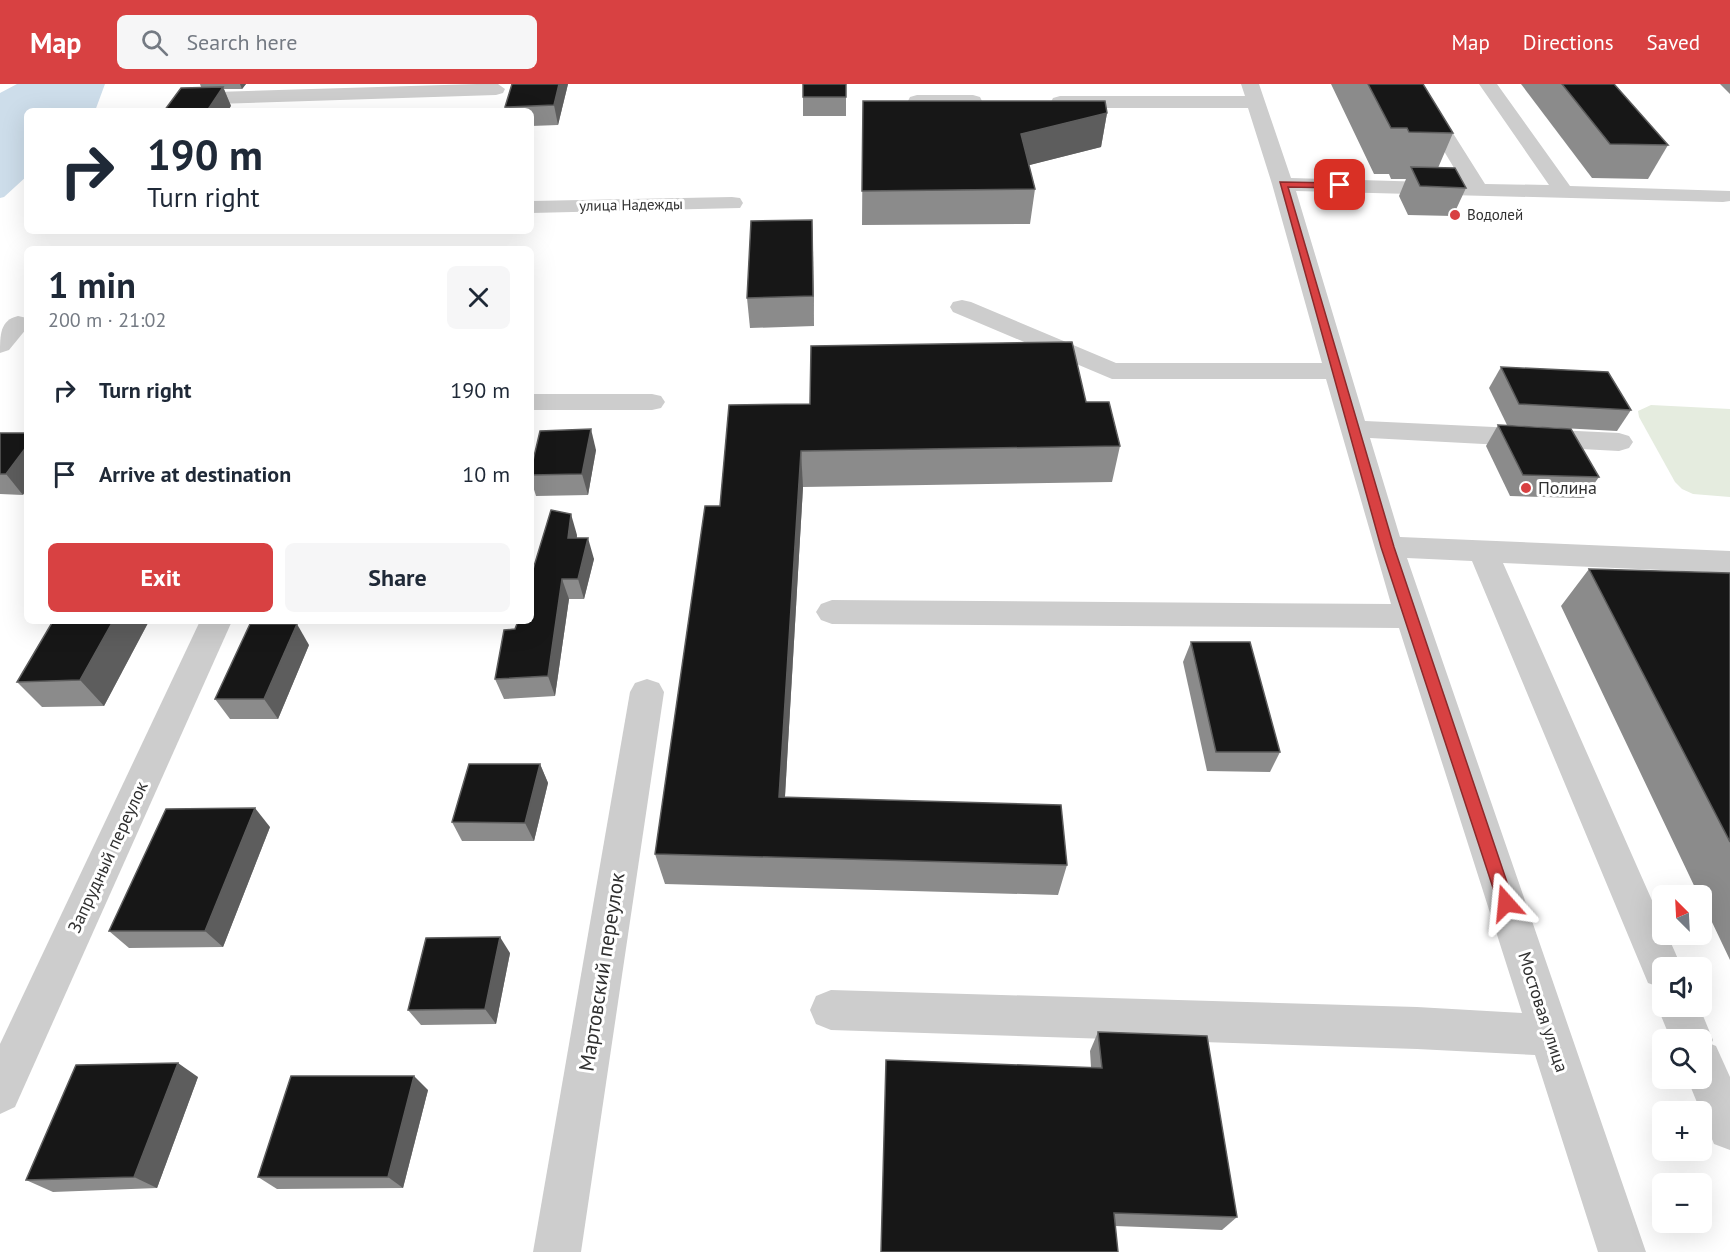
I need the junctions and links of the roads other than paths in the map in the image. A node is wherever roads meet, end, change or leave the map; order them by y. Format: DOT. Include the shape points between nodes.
graph roads {
  1 [pos="1413,84"];
  2 [pos="1488,84"];
  3 [pos="497,86"];
  4 [pos="1253,93"];
  5 [pos="183,99"];
  6 [pos="917,101"];
  7 [pos="989,101"];
  8 [pos="1037,101"];
  9 [pos="489,108"];
  10 [pos="1283,184"];
  11 [pos="1478,190"];
  12 [pos="1564,192"];
  13 [pos="1723,196"];
  14 [pos="732,203"];
  15 [pos="534,207"];
  16 [pos="962,307"];
  17 [pos="18,323"];
  18 [pos="0,345"];
  19 [pos="1337,371"];
  20 [pos="534,402"];
  21 [pos="652,402"];
  22 [pos="1354,429"];
  23 [pos="1619,442"];
  24 [pos="1388,547"];
  25 [pos="1483,551"];
  26 [pos="1730,562"];
  27 [pos="832,612"];
  28 [pos="1411,616"];
  29 [pos="215,624"];
  30 [pos="647,692"];
  31 [pos="1657,957"];
  32 [pos="831,1010"];
  33 [pos="1550,1035"];
  34 [pos="1712,1086"];
  35 [pos="0,1092"];
  36 [pos="1730,1128"];
  37 [pos="557,1252"];
  38 [pos="1622,1252"];
  1 -- 11 [label="street"];
  2 -- 12 [label="street"];
  3 -- 5 [label="street"];
  3 -- 9 [label="street"];
  4 -- 8 [label="street"];
  4 -- 10 [label="street, Мостовая улица"];
  6 -- 7 [label="street"];
  10 -- 11 [label="street"];
  10 -- 19 [label="street, Мостовая улица"];
  11 -- 12 [label="street"];
  12 -- 13 [label="street"];
  14 -- 15 [label="street, улица Надежды"];
  16 -- 19 [label="street" via="1112,371"];
  17 -- 18 [label="street"];
  19 -- 22 [label="street, Мостовая улица"];
  20 -- 21 [label="street"];
  22 -- 23 [label="street"];
  22 -- 24 [label="street, Мостовая улица"];
  24 -- 25 [label="street"];
  24 -- 28 [label="street, Мостовая улица"];
  25 -- 26 [label="street"];
  25 -- 31 [label="street"];
  27 -- 28 [label="street"];
  28 -- 33 [label="street, Мостовая улица"];
  29 -- 35 [label="street, Запрудный переулок"];
  30 -- 37 [label="street, Мартовский переулок"];
  32 -- 33 [label="street"];
  33 -- 38 [label="street, Мостовая улица"];
  34 -- 36 [label="street"];
}
